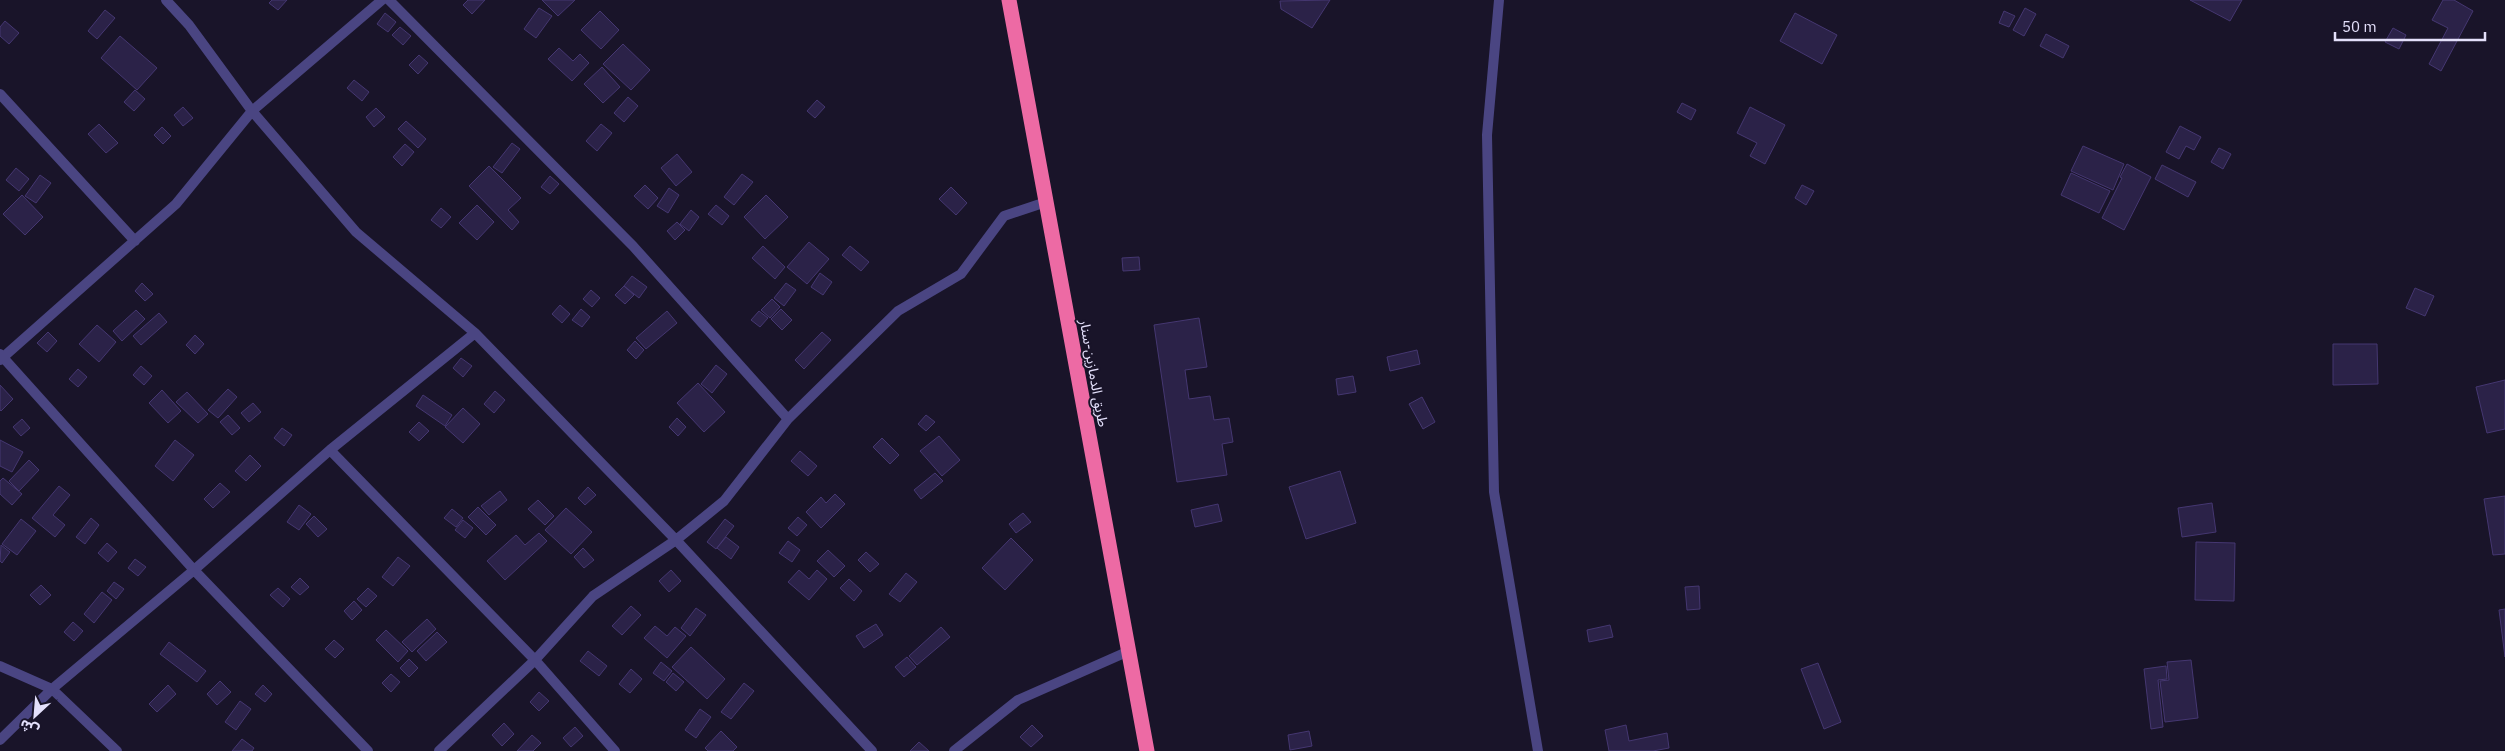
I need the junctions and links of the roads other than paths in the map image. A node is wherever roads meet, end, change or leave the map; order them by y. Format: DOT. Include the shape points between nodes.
graph roads {
  1 [pos="166,0"];
  2 [pos="382,0"];
  3 [pos="389,0"];
  4 [pos="1009,0"];
  5 [pos="1499,0"];
  6 [pos="0,94"];
  7 [pos="252,111"];
  8 [pos="1046,202"];
  9 [pos="135,241"];
  10 [pos="475,333"];
  11 [pos="1,357"];
  12 [pos="788,419"];
  13 [pos="330,450"];
  14 [pos="676,540"];
  15 [pos="194,570"];
  16 [pos="1129,651"];
  17 [pos="535,660"];
  18 [pos="0,666"];
  19 [pos="52,689"];
  20 [pos="0,740"];
  21 [pos="117,751"];
  22 [pos="368,751"];
  23 [pos="439,751"];
  24 [pos="615,751"];
  25 [pos="872,751"];
  26 [pos="954,751"];
  27 [pos="1147,751"];
  28 [pos="1538,751"];
  1 -- 7 [label="street" via="189,25"];
  2 -- 7 [label="street"];
  3 -- 12 [label="street" via="633,246"];
  4 -- 8 [label="highway, طريق الدمازين-سنار"];
  5 -- 28 [label="street" via="1487,135 1494,492"];
  6 -- 9 [label="street"];
  7 -- 9 [label="street" via="176,204"];
  7 -- 10 [label="street" via="356,232"];
  8 -- 12 [label="street" via="1004,216 961,274 898,311"];
  8 -- 16 [label="highway, طريق الدمازين-سنار"];
  9 -- 11 [label="street"];
  10 -- 13 [label="street"];
  10 -- 14 [label="street"];
  11 -- 15 [label="street"];
  12 -- 14 [label="street" via="724,501"];
  13 -- 15 [label="street"];
  13 -- 17 [label="street"];
  14 -- 17 [label="street" via="593,596"];
  14 -- 25 [label="street"];
  15 -- 19 [label="street"];
  15 -- 22 [label="street"];
  16 -- 26 [label="street" via="1018,700"];
  16 -- 27 [label="highway, طريق الدمازين-سنار"];
  17 -- 23 [label="street"];
  17 -- 24 [label="street"];
  18 -- 19 [label="street"];
  19 -- 20 [label="street"];
  19 -- 21 [label="street"];
}
